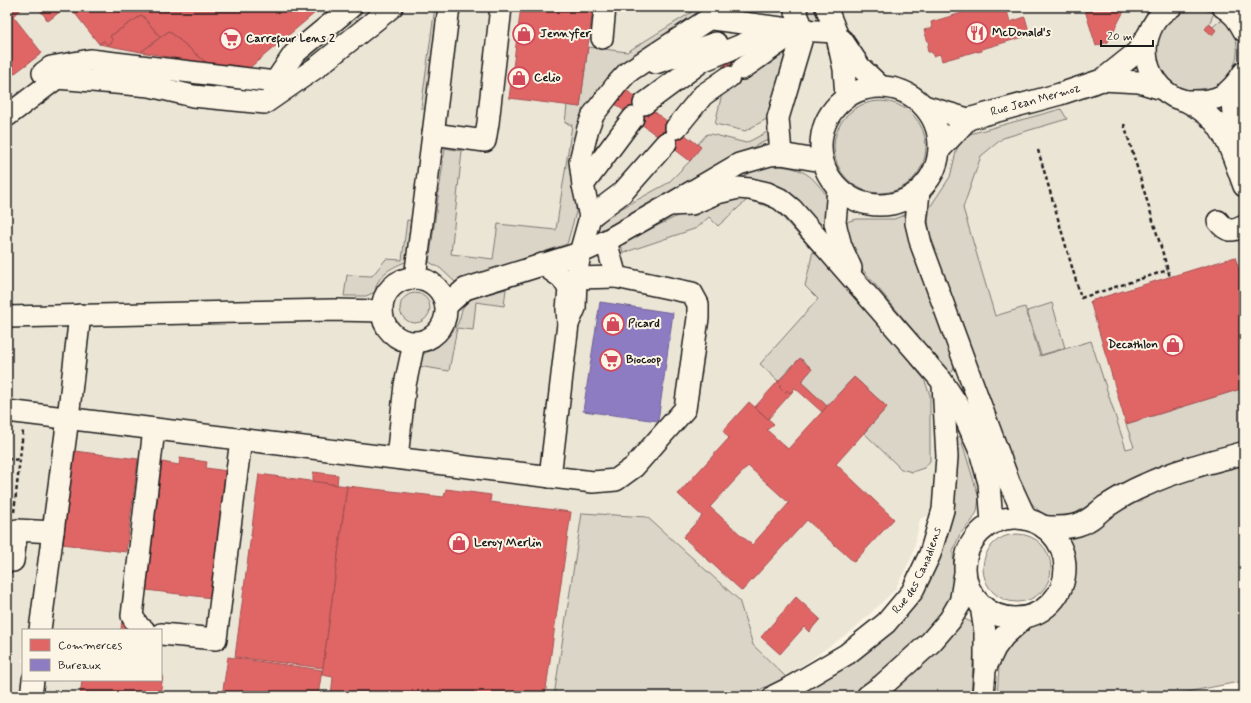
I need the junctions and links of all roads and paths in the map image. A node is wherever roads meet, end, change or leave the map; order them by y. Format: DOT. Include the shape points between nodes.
graph roads {
  1 [pos="350,7"];
  2 [pos="392,7"];
  3 [pos="449,7"];
  4 [pos="501,7"];
  5 [pos="605,7"];
  6 [pos="794,7"];
  7 [pos="826,7"];
  8 [pos="1171,7"];
  9 [pos="1223,7"];
  10 [pos="1154,21"];
  11 [pos="788,29"];
  12 [pos="836,32"];
  13 [pos="1244,32"];
  14 [pos="602,38"];
  15 [pos="1102,80"];
  16 [pos="1240,81"];
  17 [pos="880,86"];
  18 [pos="1162,89"];
  19 [pos="846,97"];
  20 [pos="7,101"];
  21 [pos="1188,102"];
  22 [pos="924,106"];
  23 [pos="7,116"];
  24 [pos="968,119"];
  25 [pos="1124,124"];
  26 [pos="433,134"];
  27 [pos="940,149"];
  28 [pos="1038,150"];
  29 [pos="780,154"];
  30 [pos="1244,154"];
  31 [pos="822,161"];
  32 [pos="583,185"];
  33 [pos="1244,186"];
  34 [pos="838,189"];
  35 [pos="919,191"];
  36 [pos="669,206"];
  37 [pos="590,217"];
  38 [pos="1218,221"];
  39 [pos="1244,226"];
  40 [pos="606,241"];
  41 [pos="580,252"];
  42 [pos="542,264"];
  43 [pos="1168,270"];
  44 [pos="616,277"];
  45 [pos="1170,277"];
  46 [pos="415,278"];
  47 [pos="576,278"];
  48 [pos="860,286"];
  49 [pos="446,306"];
  50 [pos="382,311"];
  51 [pos="80,315"];
  52 [pos="7,317"];
  53 [pos="568,324"];
  54 [pos="414,343"];
  55 [pos="942,381"];
  56 [pos="16,412"];
  57 [pos="68,418"];
  58 [pos="154,429"];
  59 [pos="241,439"];
  60 [pos="1244,454"];
  61 [pos="397,458"];
  62 [pos="7,459"];
  63 [pos="20,460"];
  64 [pos="550,477"];
  65 [pos="992,523"];
  66 [pos="1035,523"];
  67 [pos="17,530"];
  68 [pos="52,532"];
  69 [pos="13,561"];
  70 [pos="965,576"];
  71 [pos="981,606"];
  72 [pos="1024,618"];
  73 [pos="40,629"];
  74 [pos="140,629"];
  75 [pos="162,634"];
  76 [pos="985,670"];
  77 [pos="33,681"];
  78 [pos="31,696"];
  79 [pos="774,696"];
  80 [pos="868,696"];
  81 [pos="983,696"];
  1 -- 20 [label="street" via="294,54 275,82 90,60 51,67"];
  2 -- 23 [label="street" via="317,67 265,102 193,96 150,86 57,78"];
  3 -- 26 [label="street"];
  4 -- 26 [label="street" via="485,140"];
  5 -- 14 [label="street"];
  6 -- 11 [label="street"];
  7 -- 12 [label="street"];
  8 -- 10 [label="street, Rue Jean Mermoz"];
  9 -- 13 [label="street" via="1240,22"];
  10 -- 15 [label="street, Rue Jean Mermoz" via="1137,52"];
  10 -- 18 [label="street" via="1146,50 1153,78"];
  11 -- 12 [label="street"];
  11 -- 29 [label="street" via="778,118"];
  11 -- 32 [label="street" via="702,61 639,111"];
  11 -- 32 [label="street" via="706,20 628,72 593,115 580,161"];
  11 -- 37 [label="street" via="735,73 703,95 622,193"];
  12 -- 17 [label="street" via="860,67"];
  12 -- 19 [label="street" via="844,69"];
  15 -- 18 [label="street, Rue Jean Mermoz" via="1139,82"];
  15 -- 24 [label="street, Rue Jean Mermoz"];
  16 -- 21 [label="street" via="1222,96 1205,102"];
  16 -- 30 [label="highway" via="1232,109"];
  17 -- 19 [label="street" via="862,89"];
  17 -- 22 [label="street" via="896,88 911,95"];
  18 -- 21 [label="street"];
  19 -- 31 [label="street" via="832,109 824,125 820,143"];
  21 -- 33 [label="street" via="1205,112 1216,124 1227,142"];
  22 -- 24 [label="street"];
  22 -- 27 [label="street" via="933,118"];
  24 -- 27 [label="street"];
  25 -- 43 [label="path"];
  26 -- 46 [label="street"];
  27 -- 35 [label="street" via="930,179"];
  28 -- 43 [label="path" via="1081,298"];
  29 -- 31 [label="street"];
  29 -- 36 [label="street" via="740,164"];
  31 -- 34 [label="street" via="828,176"];
  32 -- 37 [label="street"];
  34 -- 35 [label="street" via="853,199 870,205 887,205 904,200"];
  34 -- 48 [label="street" via="835,223 841,246"];
  35 -- 66 [label="street" via="916,223 921,244 1009,482"];
  36 -- 40 [label="street"];
  36 -- 48 [label="street" via="692,204 717,192 738,188 767,193 780,199 792,210"];
  37 -- 41 [label="street"];
  38 -- 39 [label="street" via="1223,228 1229,230"];
  40 -- 41 [label="street"];
  40 -- 44 [label="street"];
  41 -- 42 [label="street"];
  41 -- 47 [label="street"];
  42 -- 49 [label="street" via="465,289"];
  42 -- 53 [label="street" via="562,278 568,289"];
  43 -- 45 [label="path"];
  44 -- 47 [label="street"];
  44 -- 64 [label="street" via="692,293 698,304 685,409 634,467 616,480 592,482"];
  46 -- 49 [label="street" via="426,280 436,286 443,295"];
  46 -- 50 [label="street" via="395,284 383,301"];
  47 -- 53 [label="street" via="575,308"];
  48 -- 55 [label="street"];
  49 -- 54 [label="street" via="446,317 442,327 434,336"];
  50 -- 51 [label="street"];
  50 -- 54 [label="street" via="388,330 395,337"];
  51 -- 52 [label="street"];
  51 -- 57 [label="street"];
  53 -- 64 [label="street"];
  54 -- 61 [label="street" via="405,385"];
  55 -- 65 [label="street" via="963,413 980,451 989,483"];
  55 -- 79 [label="street, Rue des Canadiens" via="947,457 943,510 930,554 912,592 886,623 847,654"];
  56 -- 57 [label="street"];
  56 -- 63 [label="path"];
  57 -- 58 [label="street"];
  57 -- 68 [label="street"];
  58 -- 59 [label="street"];
  58 -- 74 [label="street" via="132,616"];
  59 -- 61 [label="street"];
  59 -- 75 [label="street" via="216,639"];
  60 -- 66 [label="highway" via="1168,475 1119,499 1076,526 1063,528"];
  61 -- 64 [label="street"];
  62 -- 63 [label="path"];
  63 -- 67 [label="path" via="14,515"];
  65 -- 66 [label="street" via="1008,518"];
  65 -- 70 [label="street" via="979,532 970,545 965,560"];
  66 -- 72 [label="street" via="1050,532 1060,545 1064,575 1060,590 1051,603 1039,612"];
  67 -- 68 [label="street"];
  67 -- 69 [label="street"];
  68 -- 73 [label="street"];
  70 -- 71 [label="street" via="970,592"];
  70 -- 80 [label="highway" via="961,601 950,620 931,642"];
  71 -- 72 [label="street" via="994,614"];
  71 -- 76 [label="street" via="985,632"];
  72 -- 76 [label="street" via="994,648"];
  76 -- 81 [label="street"];
  77 -- 78 [label="street"];
}
